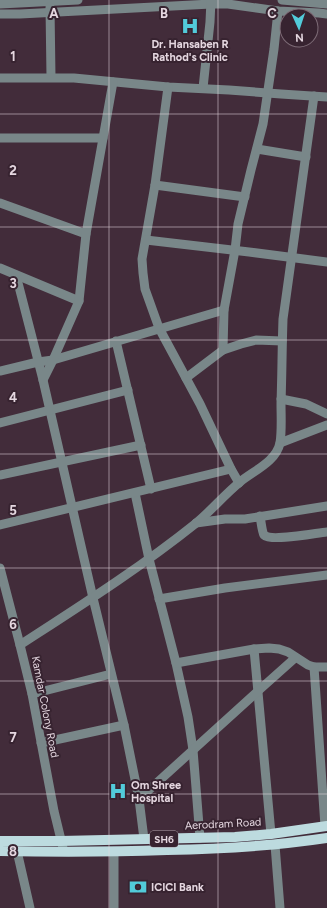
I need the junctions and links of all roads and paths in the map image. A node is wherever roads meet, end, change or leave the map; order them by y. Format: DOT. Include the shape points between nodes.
graph roads {
  1 [pos="78,0"];
  2 [pos="282,0"];
  3 [pos="50,1"];
  4 [pos="211,2"];
  5 [pos="321,2"];
  6 [pos="241,3"];
  7 [pos="0,4"];
  8 [pos="51,12"];
  9 [pos="278,12"];
  10 [pos="0,14"];
  11 [pos="327,14"];
  12 [pos="51,77"];
  13 [pos="0,78"];
  14 [pos="113,82"];
  15 [pos="168,87"];
  16 [pos="203,88"];
  17 [pos="267,93"];
  18 [pos="314,96"];
  19 [pos="327,96"];
  20 [pos="0,138"];
  21 [pos="103,138"];
  22 [pos="257,149"];
  23 [pos="306,157"];
  24 [pos="155,184"];
  25 [pos="244,197"];
  26 [pos="0,203"];
  27 [pos="86,234"];
  28 [pos="146,240"];
  29 [pos="235,250"];
  30 [pos="292,258"];
  31 [pos="327,262"];
  32 [pos="0,268"];
  33 [pos="16,275"];
  34 [pos="79,301"];
  35 [pos="224,310"];
  36 [pos="159,328"];
  37 [pos="116,341"];
  38 [pos="282,341"];
  39 [pos="222,350"];
  40 [pos="53,360"];
  41 [pos="38,362"];
  42 [pos="0,371"];
  43 [pos="186,378"];
  44 [pos="43,380"];
  45 [pos="128,390"];
  46 [pos="281,399"];
  47 [pos="50,410"];
  48 [pos="327,414"];
  49 [pos="0,423"];
  50 [pos="327,425"];
  51 [pos="280,443"];
  52 [pos="141,445"];
  53 [pos="62,461"];
  54 [pos="231,469"];
  55 [pos="0,474"];
  56 [pos="239,483"];
  57 [pos="151,489"];
  58 [pos="135,493"];
  59 [pos="327,506"];
  60 [pos="72,508"];
  61 [pos="260,516"];
  62 [pos="196,523"];
  63 [pos="0,525"];
  64 [pos="327,532"];
  65 [pos="148,559"];
  66 [pos="0,568"];
  67 [pos="327,575"];
  68 [pos="93,598"];
  69 [pos="159,599"];
  70 [pos="20,645"];
  71 [pos="254,649"];
  72 [pos="296,658"];
  73 [pos="176,663"];
  74 [pos="327,666"];
  75 [pos="314,667"];
  76 [pos="111,674"];
  77 [pos="258,690"];
  78 [pos="32,694"];
  79 [pos="124,725"];
  80 [pos="323,728"];
  81 [pos="41,743"];
  82 [pos="193,750"];
  83 [pos="139,799"];
  84 [pos="326,826"];
  85 [pos="271,834"];
  86 [pos="200,838"];
  87 [pos="327,838"];
  88 [pos="144,839"];
  89 [pos="0,841"];
  90 [pos="275,845"];
  91 [pos="62,846"];
  92 [pos="0,851"];
  93 [pos="17,851"];
  94 [pos="114,852"];
  95 [pos="30,908"];
  96 [pos="114,908"];
  97 [pos="280,908"];
  1 -- 3 [label="street"];
  2 -- 5 [label="street"];
  3 -- 7 [label="street"];
  3 -- 8 [label="street"];
  4 -- 6 [label="street"];
  4 -- 8 [label="street"];
  4 -- 16 [label="street"];
  6 -- 9 [label="street"];
  8 -- 10 [label="street"];
  8 -- 12 [label="street"];
  9 -- 11 [label="street"];
  9 -- 17 [label="street"];
  12 -- 13 [label="street"];
  12 -- 14 [label="street"];
  14 -- 15 [label="street"];
  14 -- 21 [label="street"];
  15 -- 16 [label="street"];
  15 -- 24 [label="street"];
  16 -- 17 [label="street"];
  17 -- 18 [label="street"];
  17 -- 22 [label="street"];
  18 -- 19 [label="street"];
  18 -- 23 [label="street"];
  20 -- 21 [label="street"];
  21 -- 27 [label="street"];
  22 -- 23 [label="street"];
  22 -- 25 [label="street"];
  23 -- 30 [label="street"];
  24 -- 25 [label="street"];
  24 -- 28 [label="street"];
  25 -- 29 [label="street"];
  26 -- 27 [label="street"];
  27 -- 34 [label="street"];
  28 -- 29 [label="street"];
  28 -- 36 [label="street" via="142,259 145,289"];
  29 -- 30 [label="street"];
  29 -- 35 [label="street"];
  30 -- 31 [label="street"];
  30 -- 38 [label="street"];
  32 -- 33 [label="street"];
  33 -- 34 [label="street"];
  33 -- 41 [label="street"];
  34 -- 40 [label="street"];
  35 -- 36 [label="street"];
  35 -- 39 [label="street"];
  36 -- 37 [label="street"];
  36 -- 43 [label="street"];
  37 -- 40 [label="street"];
  37 -- 45 [label="street"];
  38 -- 39 [label="street" via="256,340"];
  38 -- 46 [label="street"];
  39 -- 43 [label="street"];
  40 -- 41 [label="street"];
  40 -- 44 [label="street"];
  41 -- 42 [label="street"];
  41 -- 44 [label="street"];
  43 -- 54 [label="street"];
  44 -- 47 [label="street"];
  45 -- 47 [label="street"];
  45 -- 52 [label="street"];
  46 -- 48 [label="street" via="306,404"];
  46 -- 51 [label="street"];
  47 -- 49 [label="street"];
  47 -- 53 [label="street"];
  50 -- 51 [label="street"];
  51 -- 56 [label="street" via="271,459"];
  52 -- 53 [label="street"];
  52 -- 57 [label="street"];
  53 -- 55 [label="street"];
  53 -- 60 [label="street"];
  54 -- 56 [label="street"];
  54 -- 57 [label="street"];
  56 -- 62 [label="street"];
  57 -- 58 [label="street"];
  58 -- 60 [label="street"];
  58 -- 65 [label="street"];
  59 -- 61 [label="street"];
  60 -- 63 [label="street"];
  60 -- 68 [label="street"];
  61 -- 62 [label="street"];
  61 -- 64 [label="street" via="263,533 271,538"];
  62 -- 65 [label="street"];
  65 -- 68 [label="street"];
  65 -- 69 [label="street"];
  66 -- 70 [label="street, Kamdar Colony Road"];
  67 -- 69 [label="street"];
  68 -- 70 [label="street"];
  68 -- 76 [label="street"];
  69 -- 73 [label="street"];
  70 -- 78 [label="street, Kamdar Colony Road"];
  71 -- 72 [label="street" via="279,649"];
  71 -- 73 [label="street"];
  71 -- 77 [label="street"];
  72 -- 75 [label="street"];
  72 -- 77 [label="street"];
  73 -- 82 [label="street"];
  74 -- 75 [label="street"];
  75 -- 80 [label="street"];
  76 -- 78 [label="street"];
  76 -- 79 [label="street"];
  77 -- 82 [label="street"];
  77 -- 85 [label="street"];
  78 -- 81 [label="street, Kamdar Colony Road"];
  79 -- 81 [label="street"];
  79 -- 83 [label="street"];
  80 -- 84 [label="street"];
  81 -- 91 [label="street, Kamdar Colony Road"];
  82 -- 83 [label="street"];
  82 -- 86 [label="street"];
  83 -- 88 [label="street"];
  84 -- 85 [label="main road, Aerodram Road / SH6"];
  85 -- 86 [label="main road, Aerodram Road / SH6"];
  86 -- 88 [label="main road, Aerodram Road / SH6"];
  87 -- 90 [label="main road, Aerodram Road / SH6"];
  88 -- 91 [label="main road, Aerodram Road / SH6"];
  89 -- 91 [label="main road, Aerodram Road / SH6"];
  90 -- 94 [label="main road, Aerodram Road / SH6"];
  90 -- 97 [label="street"];
  91 -- 93 [label="main road, Aerodram Road / SH6"];
  91 -- 94 [label="main road, Aerodram Road / SH6"];
  92 -- 93 [label="main road, Aerodram Road / SH6"];
  93 -- 95 [label="street"];
  94 -- 96 [label="street"];
}
